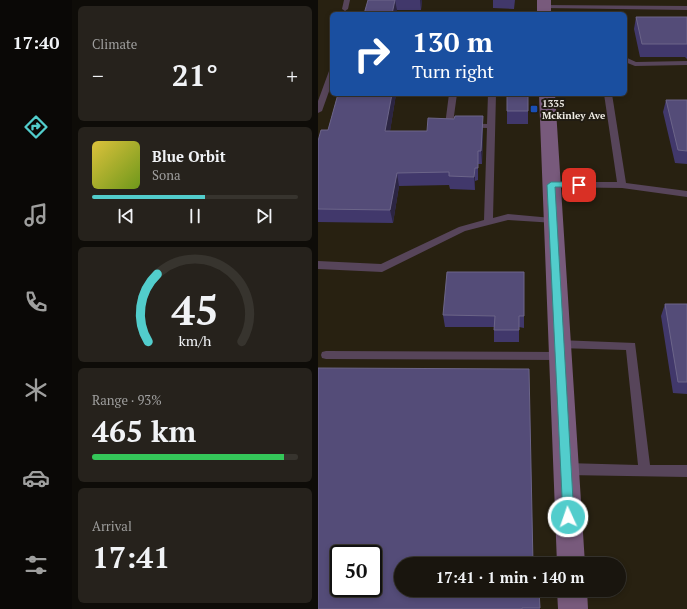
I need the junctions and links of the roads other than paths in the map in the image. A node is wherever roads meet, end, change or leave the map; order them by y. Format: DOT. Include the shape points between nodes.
graph roads {
  1 [pos="347,0"];
  2 [pos="590,3"];
  3 [pos="544,7"];
  4 [pos="687,8"];
  5 [pos="345,9"];
  6 [pos="627,60"];
  7 [pos="687,64"];
  8 [pos="330,78"];
  9 [pos="453,96"];
  10 [pos="492,96"];
  11 [pos="546,96"];
  12 [pos="608,96"];
  13 [pos="318,111"];
  14 [pos="491,126"];
  15 [pos="551,185"];
  16 [pos="622,185"];
  17 [pos="687,194"];
  18 [pos="552,221"];
  19 [pos="488,222"];
  20 [pos="318,265"];
  21 [pos="559,350"];
  22 [pos="326,356"];
  23 [pos="566,469"];
  24 [pos="645,470"];
  25 [pos="687,471"];
  26 [pos="571,557"];
  27 [pos="572,597"];
  28 [pos="573,609"];
  1 -- 5 [label="lane"];
  2 -- 3 [label="lane"];
  2 -- 4 [label="lane"];
  6 -- 7 [label="lane" via="635,64"];
  8 -- 13 [label="lane"];
  9 -- 14 [label="lane" via="449,125"];
  10 -- 14 [label="lane"];
  11 -- 15 [label="main road"];
  12 -- 16 [label="lane"];
  14 -- 19 [label="lane"];
  15 -- 16 [label="lane"];
  15 -- 18 [label="main road"];
  16 -- 17 [label="lane"];
  18 -- 19 [label="lane" via="508,217"];
  18 -- 21 [label="main road"];
  19 -- 20 [label="lane" via="462,229 382,268"];
  21 -- 22 [label="lane"];
  21 -- 23 [label="main road"];
  21 -- 24 [label="lane" via="631,346"];
  23 -- 24 [label="lane"];
  23 -- 26 [label="main road"];
  24 -- 25 [label="lane"];
  27 -- 28 [label="main road"];
}
